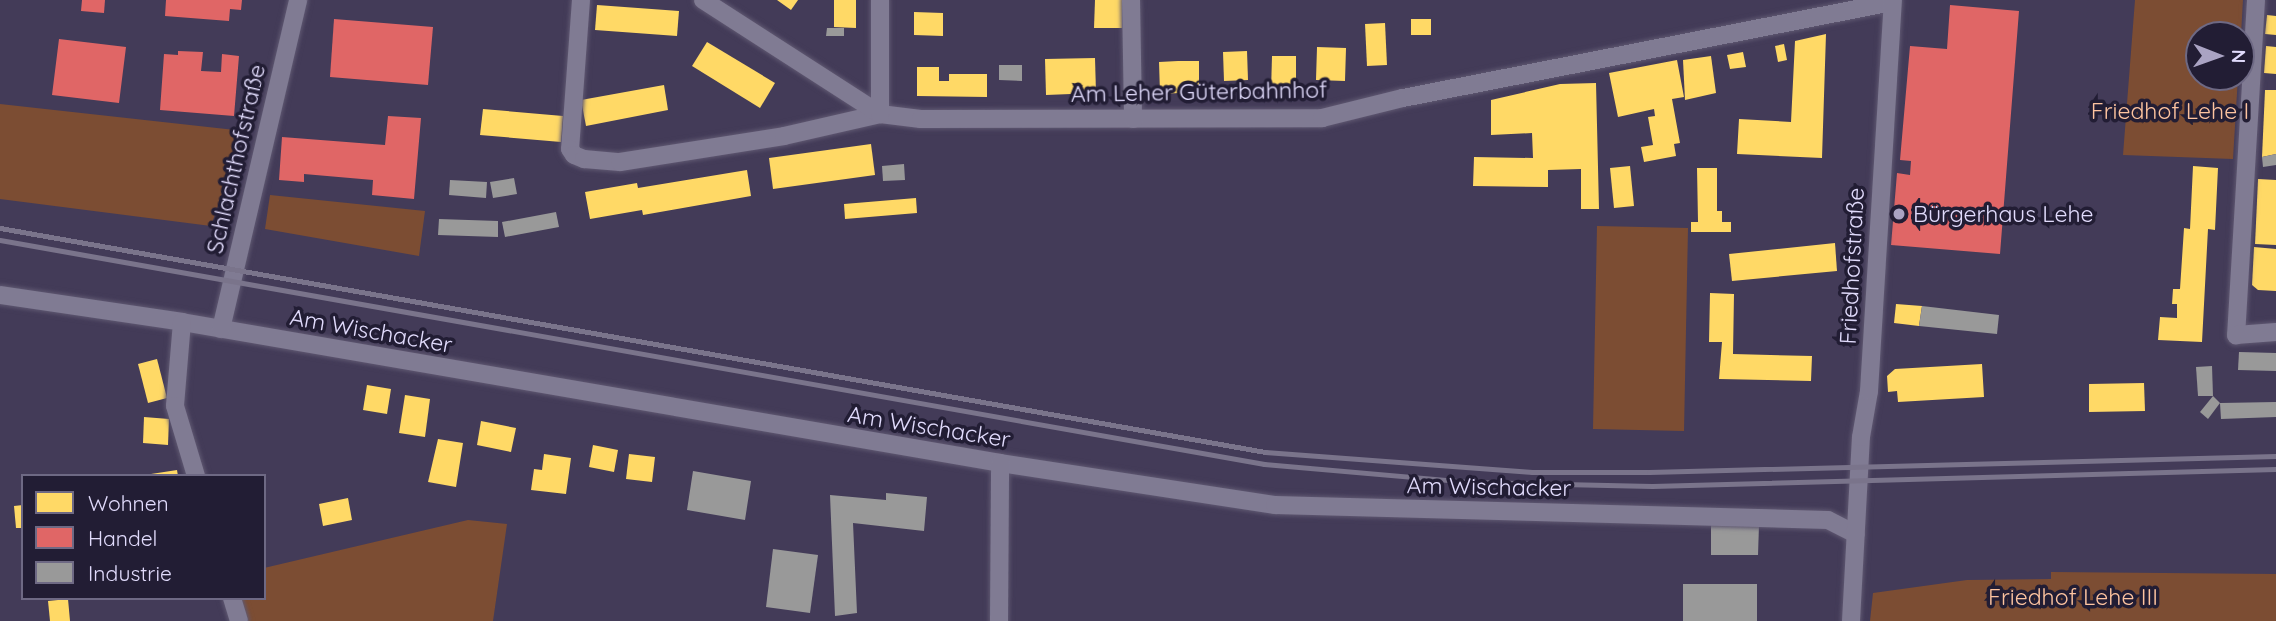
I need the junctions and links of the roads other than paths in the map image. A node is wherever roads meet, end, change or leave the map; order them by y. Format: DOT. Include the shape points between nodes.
graph roads {
  1 [pos="298,0"];
  2 [pos="581,0"];
  3 [pos="704,0"];
  4 [pos="880,0"];
  5 [pos="1131,0"];
  6 [pos="2256,0"];
  7 [pos="1893,1"];
  8 [pos="880,114"];
  9 [pos="1133,119"];
  10 [pos="0,295"];
  11 [pos="182,322"];
  12 [pos="221,329"];
  13 [pos="2276,332"];
  14 [pos="1000,463"];
  15 [pos="195,474"];
  16 [pos="1856,534"];
  17 [pos="233,600"];
  18 [pos="239,621"];
  19 [pos="999,621"];
  20 [pos="1851,621"];
  1 -- 12 [label="street, Schlachthofstraße"];
  2 -- 8 [label="street, Am Leher Güterbahnhof" via="570,149 574,156 620,162 784,136"];
  3 -- 8 [label="street"];
  4 -- 8 [label="street"];
  5 -- 9 [label="street"];
  6 -- 13 [label="street" via="2236,335"];
  7 -- 9 [label="street, Am Leher Güterbahnhof" via="1322,118"];
  7 -- 16 [label="street, Friedhofstraße"];
  8 -- 9 [label="street, Am Leher Güterbahnhof" via="921,119"];
  10 -- 11 [label="street, Am Wischacker"];
  11 -- 12 [label="street, Am Wischacker"];
  11 -- 15 [label="street" via="175,406"];
  12 -- 14 [label="street, Am Wischacker"];
  14 -- 16 [label="street, Am Wischacker" via="1275,505 1828,520"];
  14 -- 19 [label="street"];
  16 -- 20 [label="street, Friedhofstraße"];
  17 -- 18 [label="street"];
}
